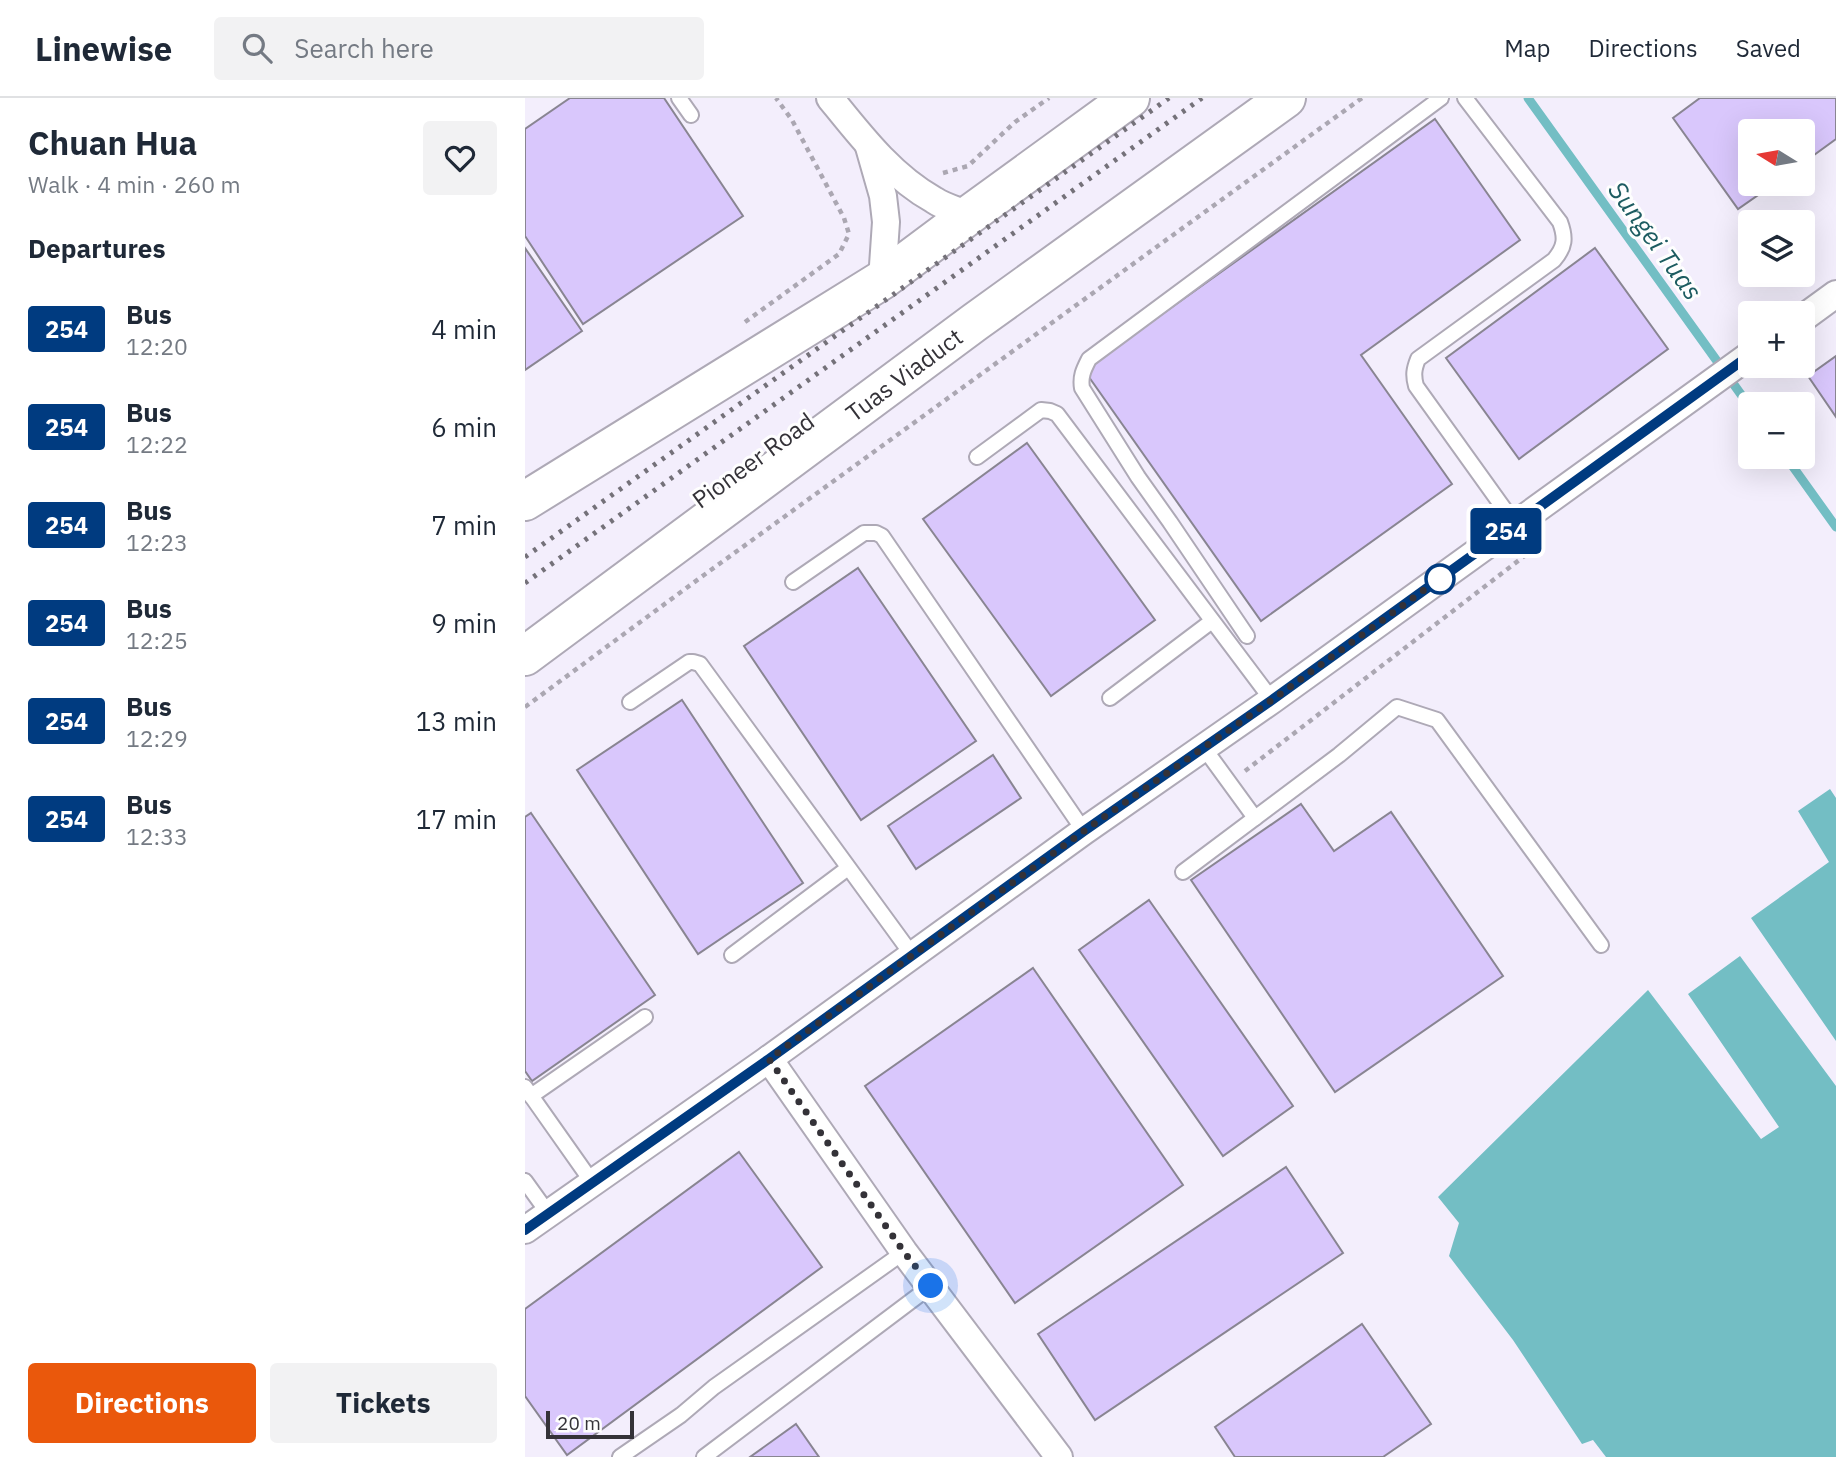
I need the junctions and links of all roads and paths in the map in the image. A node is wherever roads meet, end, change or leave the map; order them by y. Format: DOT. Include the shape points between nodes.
graph roads {
  1 [pos="679,98"];
  2 [pos="776,98"];
  3 [pos="830,98"];
  4 [pos="1048,98"];
  5 [pos="1131,98"];
  6 [pos="1254,98"];
  7 [pos="1286,98"];
  8 [pos="1362,98"];
  9 [pos="1441,98"];
  10 [pos="1465,98"];
  11 [pos="691,115"];
  12 [pos="869,146"];
  13 [pos="941,174"];
  14 [pos="969,215"];
  15 [pos="882,280"];
  16 [pos="1836,294"];
  17 [pos="1815,309"];
  18 [pos="753,316"];
  19 [pos="1738,364"];
  20 [pos="977,457"];
  21 [pos="525,501"];
  22 [pos="1515,524"];
  23 [pos="1536,547"];
  24 [pos="793,582"];
  25 [pos="1212,621"];
  26 [pos="525,628"];
  27 [pos="1247,636"];
  28 [pos="525,656"];
  29 [pos="1110,698"];
  30 [pos="1272,700"];
  31 [pos="630,702"];
  32 [pos="525,707"];
  33 [pos="1204,748"];
  34 [pos="1230,783"];
  35 [pos="1255,818"];
  36 [pos="1084,831"];
  37 [pos="848,868"];
  38 [pos="1183,872"];
  39 [pos="1601,945"];
  40 [pos="732,955"];
  41 [pos="913,956"];
  42 [pos="645,1017"];
  43 [pos="769,1059"];
  44 [pos="528,1092"];
  45 [pos="525,1181"];
  46 [pos="592,1182"];
  47 [pos="548,1213"];
  48 [pos="525,1230"];
  49 [pos="904,1252"];
  50 [pos="931,1286"];
  51 [pos="620,1457"];
  52 [pos="704,1457"];
  53 [pos="1059,1457"];
  1 -- 11 [label="lane"];
  2 -- 18 [label="path" via="792,120 849,234 839,254"];
  3 -- 12 [label="street"];
  4 -- 13 [label="path" via="968,166"];
  5 -- 14 [label="main road"];
  6 -- 26 [label="main road, Pioneer Road"];
  7 -- 28 [label="main road, Tuas Viaduct"];
  8 -- 32 [label="path"];
  9 -- 27 [label="lane" via="1089,359 1082,372 1082,388 1137,477"];
  10 -- 22 [label="lane" via="1560,222 1562,251 1418,359 1413,377"];
  12 -- 14 [label="street" via="918,190"];
  12 -- 15 [label="street" via="887,222"];
  14 -- 15 [label="main road"];
  15 -- 21 [label="main road"];
  16 -- 17 [label="street"];
  19 -- 22 [label="street"];
  20 -- 25 [label="lane" via="1041,410 1057,414"];
  22 -- 30 [label="street"];
  23 -- 34 [label="path"];
  24 -- 36 [label="lane" via="865,533 882,536"];
  25 -- 29 [label="lane"];
  25 -- 30 [label="lane"];
  30 -- 33 [label="street"];
  31 -- 37 [label="lane" via="689,662 700,664"];
  33 -- 34 [label="lane"];
  33 -- 36 [label="street"];
  34 -- 35 [label="lane"];
  35 -- 38 [label="lane"];
  35 -- 39 [label="lane" via="1397,706 1437,720"];
  36 -- 41 [label="street"];
  37 -- 40 [label="lane"];
  37 -- 41 [label="lane"];
  41 -- 43 [label="street"];
  42 -- 44 [label="lane"];
  43 -- 46 [label="street"];
  43 -- 49 [label="street"];
  44 -- 46 [label="lane"];
  45 -- 47 [label="lane"];
  46 -- 47 [label="street"];
  47 -- 48 [label="street"];
  49 -- 50 [label="street"];
  49 -- 51 [label="lane"];
  50 -- 52 [label="lane"];
  50 -- 53 [label="street"];
}
